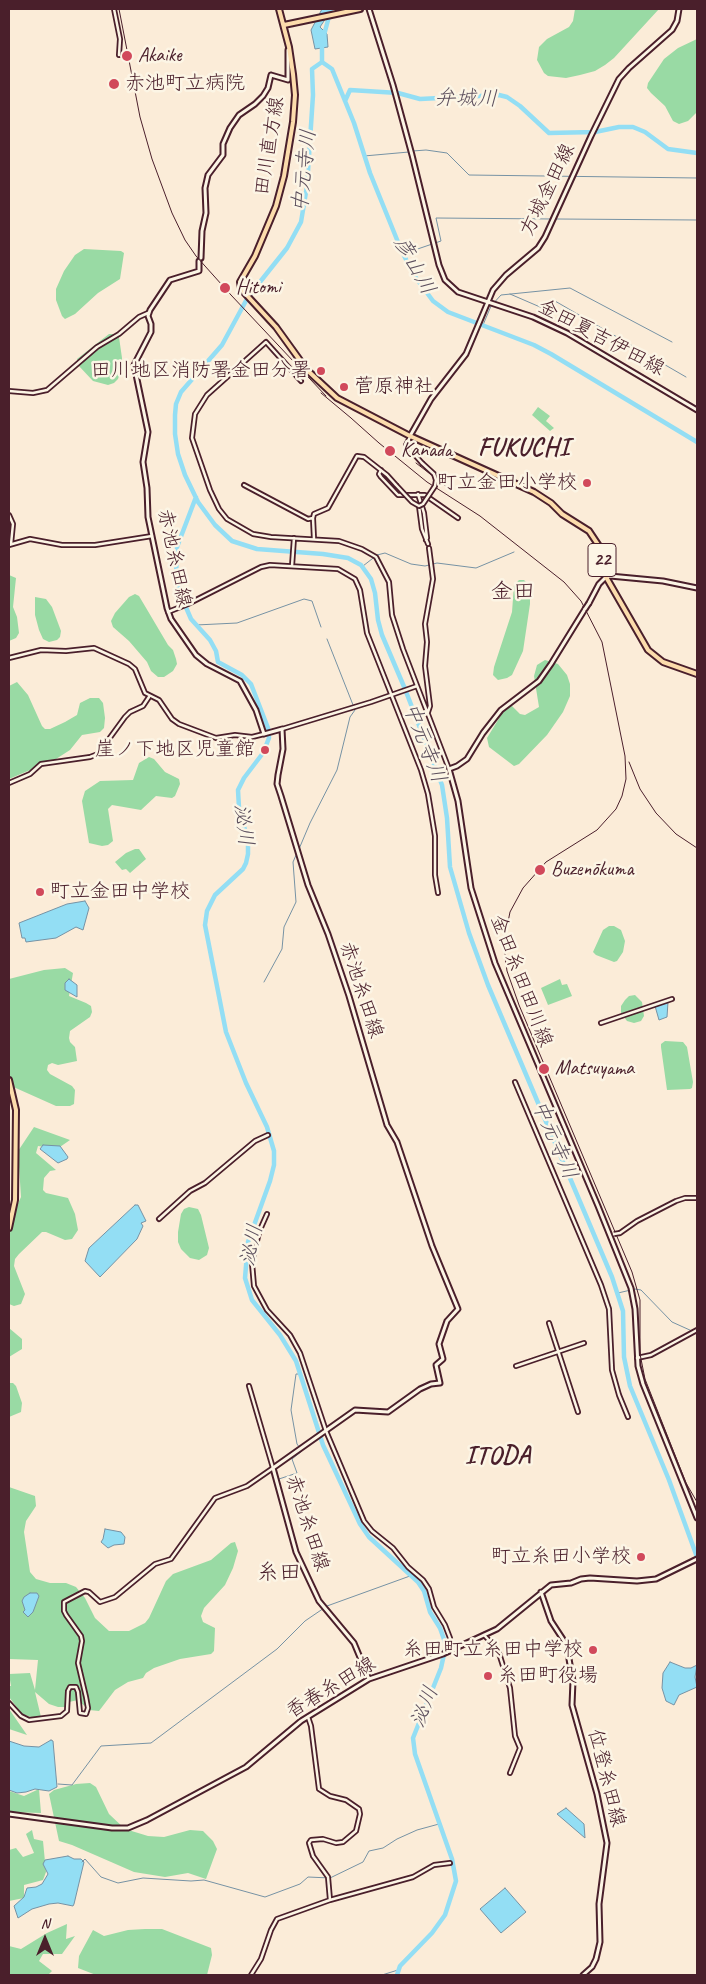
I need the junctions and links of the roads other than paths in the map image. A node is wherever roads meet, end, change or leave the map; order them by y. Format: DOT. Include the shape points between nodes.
graph roads {
  1 [pos="114,9"];
  2 [pos="279,9"];
  3 [pos="360,9"];
  4 [pos="369,9"];
  5 [pos="679,9"];
  6 [pos="286,25"];
  7 [pos="289,47"];
  8 [pos="119,55"];
  9 [pos="486,304"];
  10 [pos="148,314"];
  11 [pos="301,380"];
  12 [pos="9,391"];
  13 [pos="697,410"];
  14 [pos="410,436"];
  15 [pos="380,470"];
  16 [pos="244,485"];
  17 [pos="418,494"];
  18 [pos="419,506"];
  19 [pos="9,515"];
  20 [pos="313,518"];
  21 [pos="458,518"];
  22 [pos="152,536"];
  23 [pos="294,539"];
  24 [pos="314,539"];
  25 [pos="426,540"];
  26 [pos="10,544"];
  27 [pos="428,544"];
  28 [pos="429,548"];
  29 [pos="292,566"];
  30 [pos="606,577"];
  31 [pos="697,588"];
  32 [pos="168,612"];
  33 [pos="9,658"];
  34 [pos="697,674"];
  35 [pos="417,686"];
  36 [pos="392,695"];
  37 [pos="149,697"];
  38 [pos="428,712"];
  39 [pos="282,729"];
  40 [pos="265,734"];
  41 [pos="449,769"];
  42 [pos="9,782"];
  43 [pos="438,893"];
  44 [pos="672,999"];
  45 [pos="601,1023"];
  46 [pos="9,1080"];
  47 [pos="515,1082"];
  48 [pos="268,1134"];
  49 [pos="697,1198"];
  50 [pos="268,1214"];
  51 [pos="159,1219"];
  52 [pos="9,1228"];
  53 [pos="612,1235"];
  54 [pos="549,1323"];
  55 [pos="697,1330"];
  56 [pos="584,1343"];
  57 [pos="558,1352"];
  58 [pos="637,1358"];
  59 [pos="516,1366"];
  60 [pos="249,1386"];
  61 [pos="578,1412"];
  62 [pos="628,1417"];
  63 [pos="325,1431"];
  64 [pos="273,1468"];
  65 [pos="697,1518"];
  66 [pos="697,1559"];
  67 [pos="541,1592"];
  68 [pos="484,1635"];
  69 [pos="451,1650"];
  70 [pos="369,1679"];
  71 [pos="9,1702"];
  72 [pos="308,1718"];
  73 [pos="510,1773"];
  74 [pos="9,1814"];
  75 [pos="450,1862"];
  76 [pos="330,1900"];
  77 [pos="251,1975"];
  78 [pos="583,1975"];
  1 -- 8 [label="street" via="120,39"];
  2 -- 6 [label="main road, 田川直方線 / 22"];
  3 -- 6 [label="main road"];
  4 -- 9 [label="main road, 金田夏吉伊田線" via="393,85 441,274 458,292"];
  5 -- 9 [label="main road, 方城金田線" via="672,30 619,79 538,248 497,284"];
  6 -- 7 [label="main road, 田川直方線 / 22"];
  7 -- 10 [label="main road" via="288,80 271,75 263,96 239,115 230,128 223,144 223,155 208,175 199,271 170,280"];
  7 -- 14 [label="main road, 田川直方線 / 22" via="294,74 294,112 284,176 276,206 240,282 242,290 273,324 307,370 337,398"];
  9 -- 13 [label="main road, 金田夏吉伊田線" via="532,317 567,333"];
  9 -- 14 [label="main road, 方城金田線" via="467,352 431,399"];
  10 -- 12 [label="street" via="97,347 46,390 40,393"];
  10 -- 22 [label="main road, 赤池糸田線" via="151,332 134,365 148,432 143,462"];
  11 -- 23 [label="street" via="264,342 207,395 192,424 193,446 213,498 228,519 253,534"];
  14 -- 18 [label="street, bridge" via="406,445 436,480"];
  14 -- 30 [label="main road, 田川直方線 / 22" via="543,496 593,536 599,546"];
  15 -- 17 [label="street" via="380,476 398,495"];
  15 -- 18 [label="street, bridge" via="406,498"];
  15 -- 20 [label="street" via="364,457 357,456 328,508 314,514"];
  16 -- 20 [label="street" via="305,518"];
  17 -- 21 [label="street" via="425,495"];
  17 -- 25 [label="street" via="424,513"];
  18 -- 25 [label="street"];
  19 -- 26 [label="street" via="13,524"];
  20 -- 24 [label="street"];
  22 -- 26 [label="street" via="95,545 30,539"];
  22 -- 32 [label="main road, 赤池糸田線"];
  23 -- 24 [label="street"];
  23 -- 29 [label="street"];
  24 -- 35 [label="street" via="350,544 372,554 380,562 389,582 392,615"];
  25 -- 27 [label="street"];
  28 -- 38 [label="street" via="433,579 426,624"];
  29 -- 32 [label="street" via="261,567"];
  29 -- 36 [label="street" via="338,569 355,580 368,633"];
  30 -- 31 [label="main road" via="663,581"];
  30 -- 34 [label="main road, 田川直方線 / 22" via="653,655"];
  30 -- 41 [label="main road, bridge" via="598,584 539,681 501,710 467,759"];
  32 -- 40 [label="main road, 赤池糸田線" via="200,659 240,681"];
  33 -- 37 [label="street" via="41,650 94,648 135,669"];
  35 -- 36 [label="street"];
  35 -- 38 [label="street"];
  36 -- 39 [label="street"];
  36 -- 43 [label="street" via="421,770 431,807"];
  37 -- 40 [label="street" via="159,700 179,724 209,736"];
  37 -- 42 [label="street" via="143,706 130,712 119,724 98,754 41,764 30,774"];
  38 -- 41 [label="street"];
  39 -- 40 [label="main road"];
  39 -- 63 [label="main road, 赤池糸田線" via="283,749 277,784 308,885 349,996 387,1125 397,1142 432,1246 458,1309 447,1321 439,1344 442,1359 436,1365 440,1383 424,1386 388,1412 355,1410"];
  41 -- 53 [label="main road, 金田糸田田川線" via="458,801 471,888 495,963"];
  44 -- 45 [label="street"];
  46 -- 52 [label="main road" via="16,1110 15,1200"];
  47 -- 62 [label="street" via="601,1285 609,1309 614,1379"];
  48 -- 51 [label="street" via="190,1191"];
  49 -- 53 [label="street, bridge" via="676,1201"];
  50 -- 63 [label="street" via="252,1263 254,1286 268,1310 297,1346"];
  53 -- 58 [label="main road, 金田糸田田川線" via="634,1301"];
  54 -- 57 [label="street"];
  55 -- 58 [label="street" via="651,1355"];
  56 -- 57 [label="street"];
  57 -- 59 [label="street"];
  57 -- 61 [label="street"];
  58 -- 65 [label="main road, 金田糸田田川線" via="652,1407"];
  60 -- 64 [label="street"];
  63 -- 64 [label="main road, 赤池糸田線"];
  63 -- 69 [label="street" via="366,1523 429,1588 437,1614 450,1638"];
  64 -- 70 [label="main road, 赤池糸田線" via="296,1552 319,1600 354,1643"];
  64 -- 71 [label="street" via="246,1486 215,1498 171,1560 155,1564 115,1597 100,1602 89,1592 81,1592 64,1602 64,1611 82,1641 78,1662 88,1708 86,1714 80,1714 78,1692 74,1686 68,1691 67,1711 61,1716 29,1720"];
  66 -- 67 [label="main road, 香春糸田線" via="656,1579 581,1579 551,1584"];
  67 -- 68 [label="main road, 香春糸田線" via="506,1622"];
  67 -- 78 [label="main road, 位登糸田線" via="552,1621 569,1648 572,1705 607,1843 599,1904 600,1942 592,1967"];
  68 -- 69 [label="main road, 香春糸田線"];
  68 -- 73 [label="street" via="498,1650 510,1688 515,1736 520,1748"];
  69 -- 70 [label="main road, 香春糸田線"];
  70 -- 72 [label="main road, 香春糸田線"];
  72 -- 74 [label="main road, 香春糸田線" via="246,1768 128,1828"];
  72 -- 76 [label="street" via="319,1789 346,1800 360,1814 356,1830 344,1842 323,1839 309,1843 312,1856 328,1877"];
  75 -- 76 [label="street" via="434,1865 399,1881"];
  76 -- 77 [label="street" via="275,1920 261,1959"];
}
